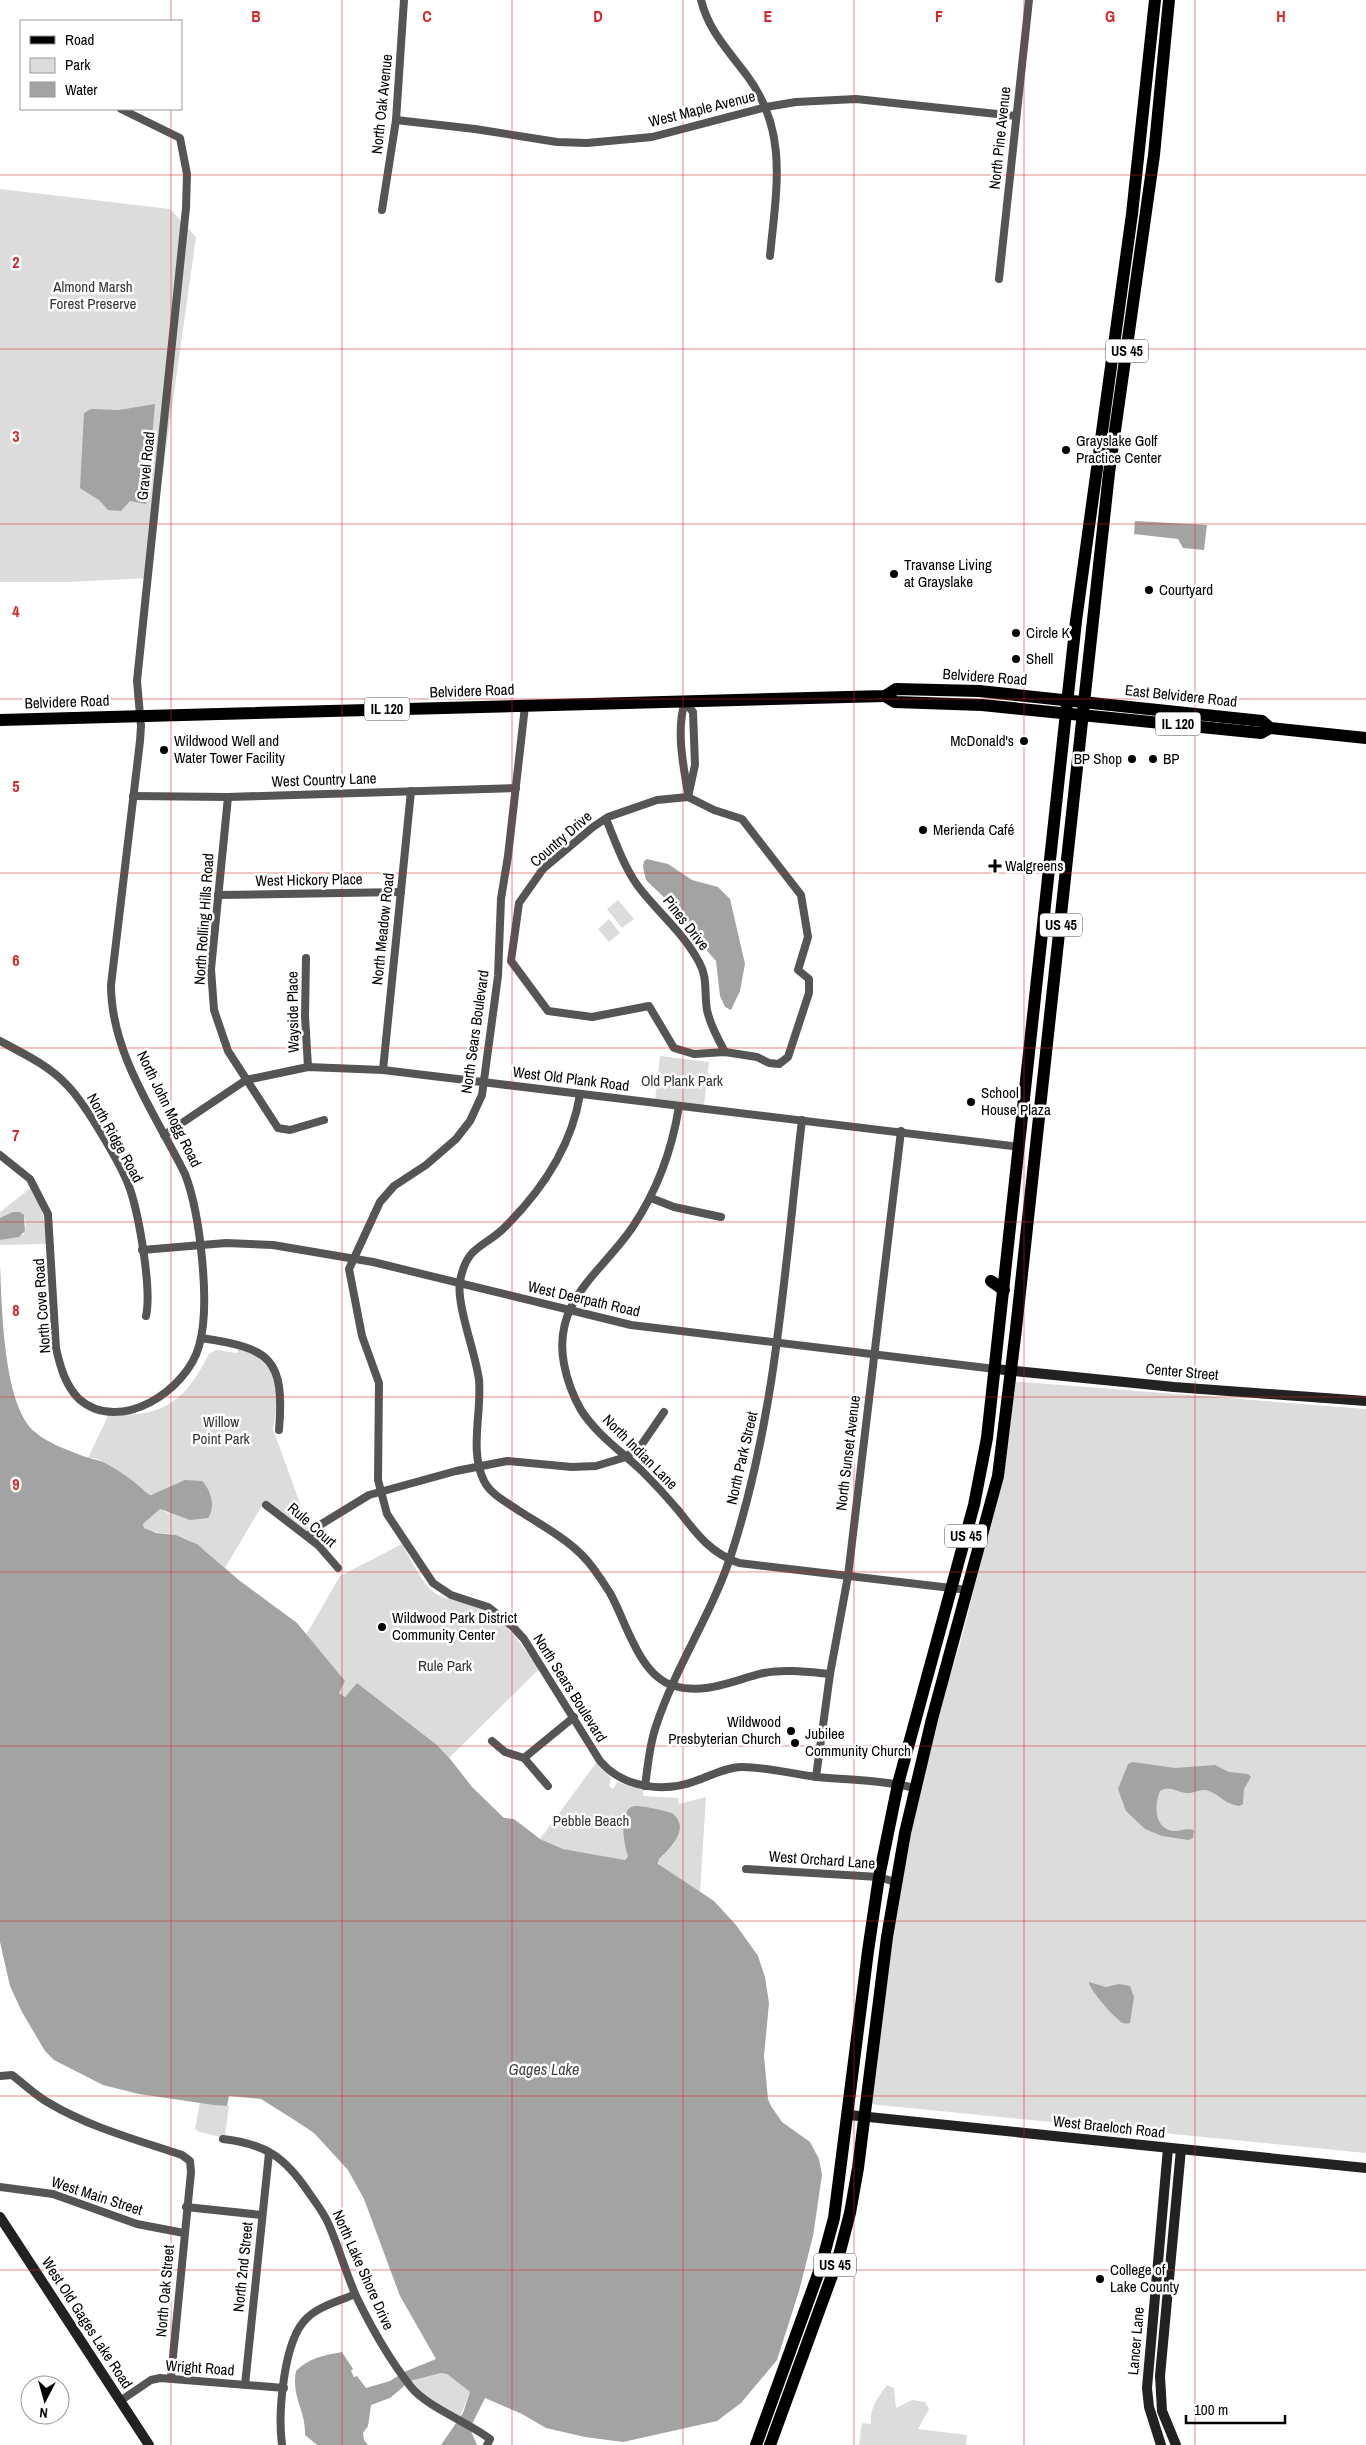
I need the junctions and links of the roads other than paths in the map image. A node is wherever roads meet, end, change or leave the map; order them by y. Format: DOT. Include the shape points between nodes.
graph roads {
  1 [pos="404,0"];
  2 [pos="700,0"];
  3 [pos="1029,0"];
  4 [pos="1154,0"];
  5 [pos="1169,0"];
  6 [pos="766,107"];
  7 [pos="123,110"];
  8 [pos="1016,116"];
  9 [pos="396,120"];
  10 [pos="382,210"];
  11 [pos="770,256"];
  12 [pos="999,279"];
  13 [pos="685,702"];
  14 [pos="525,706"];
  15 [pos="1068,706"];
  16 [pos="1084,708"];
  17 [pos="138,716"];
  18 [pos="0,720"];
  19 [pos="1366,738"];
  20 [pos="516,788"];
  21 [pos="411,790"];
  22 [pos="133,796"];
  23 [pos="228,796"];
  24 [pos="688,797"];
  25 [pos="606,819"];
  26 [pos="401,892"];
  27 [pos="218,895"];
  28 [pos="306,958"];
  29 [pos="0,1041"];
  30 [pos="725,1052"];
  31 [pos="308,1067"];
  32 [pos="383,1070"];
  33 [pos="246,1080"];
  34 [pos="484,1082"];
  35 [pos="580,1094"];
  36 [pos="679,1106"];
  37 [pos="324,1120"];
  38 [pos="802,1120"];
  39 [pos="901,1131"];
  40 [pos="164,1134"];
  41 [pos="1020,1147"];
  42 [pos="0,1155"];
  43 [pos="651,1198"];
  44 [pos="721,1217"];
  45 [pos="200,1245"];
  46 [pos="142,1250"];
  47 [pos="1008,1255"];
  48 [pos="1024,1257"];
  49 [pos="352,1258"];
  50 [pos="460,1282"];
  51 [pos="567,1311"];
  52 [pos="146,1316"];
  53 [pos="201,1338"];
  54 [pos="776,1342"];
  55 [pos="874,1353"];
  56 [pos="995,1369"];
  57 [pos="1010,1371"];
  58 [pos="1366,1401"];
  59 [pos="664,1412"];
  60 [pos="279,1430"];
  61 [pos="626,1458"];
  62 [pos="479,1466"];
  63 [pos="380,1490"];
  64 [pos="266,1505"];
  65 [pos="308,1536"];
  66 [pos="730,1560"];
  67 [pos="338,1568"];
  68 [pos="848,1576"];
  69 [pos="952,1588"];
  70 [pos="968,1590"];
  71 [pos="830,1674"];
  72 [pos="672,1685"];
  73 [pos="574,1717"];
  74 [pos="492,1742"];
  75 [pos="524,1758"];
  76 [pos="816,1777"];
  77 [pos="898,1784"];
  78 [pos="548,1786"];
  79 [pos="645,1786"];
  80 [pos="915,1788"];
  81 [pos="746,1869"];
  82 [pos="879,1877"];
  83 [pos="895,1882"];
  84 [pos="0,2076"];
  85 [pos="849,2114"];
  86 [pos="864,2116"];
  87 [pos="223,2139"];
  88 [pos="1168,2148"];
  89 [pos="1181,2149"];
  90 [pos="269,2153"];
  91 [pos="1366,2168"];
  92 [pos="0,2187"];
  93 [pos="186,2208"];
  94 [pos="262,2215"];
  95 [pos="0,2217"];
  96 [pos="184,2233"];
  97 [pos="355,2294"];
  98 [pos="170,2378"];
  99 [pos="245,2385"];
  100 [pos="284,2388"];
  101 [pos="120,2401"];
  102 [pos="149,2445"];
  103 [pos="282,2445"];
  104 [pos="487,2445"];
  105 [pos="756,2445"];
  106 [pos="770,2445"];
  107 [pos="1161,2445"];
  108 [pos="1176,2445"];
  1 -- 9 [label="street, North Oak Avenue"];
  2 -- 6 [label="street" via="713,31 748,76"];
  3 -- 8 [label="street, North Pine Avenue"];
  4 -- 15 [label="main road, US 45" via="1132,214"];
  5 -- 16 [label="main road, US 45" via="1154,155 1109,473"];
  6 -- 8 [label="street, West Maple Avenue" via="856,99"];
  6 -- 9 [label="street, West Maple Avenue" via="652,137 587,143 557,142"];
  6 -- 11 [label="street" via="778,164"];
  7 -- 17 [label="street, Gravel Road" via="180,138 187,174 185,220 137,681"];
  8 -- 12 [label="street, North Pine Avenue"];
  9 -- 10 [label="street, North Oak Avenue"];
  13 -- 14 [label="main road, Belvidere Road / IL 120"];
  13 -- 15 [label="main road, Belvidere Road / IL 120" via="885,696 896,690 934,689"];
  13 -- 24 [label="street" via="682,713 683,751"];
  13 -- 24 [label="street" via="693,712 695,758"];
  14 -- 17 [label="main road, Belvidere Road / IL 120"];
  14 -- 20 [label="street, North Sears Boulevard"];
  15 -- 16 [label="main road, Belvidere Road / IL 120"];
  15 -- 41 [label="main road, US 45"];
  16 -- 19 [label="main road, East Belvidere Road" via="1262,721 1270,728"];
  16 -- 48 [label="main road, US 45"];
  17 -- 18 [label="main road, Belvidere Road / IL 120"];
  17 -- 22 [label="street, North John Mogg Road" via="141,726"];
  20 -- 21 [label="street, West Country Lane"];
  20 -- 34 [label="street, North Sears Boulevard" via="501,900 498,976"];
  21 -- 23 [label="street, West Country Lane"];
  21 -- 26 [label="street, North Meadow Road"];
  22 -- 23 [label="street, West Country Lane"];
  22 -- 40 [label="street, North John Mogg Road" via="111,998 121,1042 133,1073"];
  23 -- 27 [label="street, North Rolling Hills Road"];
  24 -- 25 [label="street, Country Drive" via="658,800"];
  24 -- 30 [label="street, Country Drive" via="742,819 801,895 808,937 798,970 809,979 809,993 788,1057 779,1064"];
  25 -- 30 [label="street, Pines Drive" via="627,868 640,889 698,960 705,974 711,1024"];
  25 -- 30 [label="street, Country Drive" via="543,869 519,903 511,961 548,1011 592,1018 650,1006 674,1048 694,1054"];
  26 -- 27 [label="street, West Hickory Place"];
  26 -- 32 [label="street, North Meadow Road"];
  27 -- 33 [label="street, North Rolling Hills Road" via="211,970 214,1010 228,1051"];
  28 -- 31 [label="street, Wayside Place"];
  29 -- 46 [label="street, North Ridge Road" via="45,1067 80,1101 127,1183"];
  31 -- 32 [label="street, West Old Plank Road"];
  31 -- 33 [label="street, West Old Plank Road"];
  32 -- 34 [label="street, West Old Plank Road"];
  33 -- 37 [label="street, North Rolling Hills Road" via="278,1128 290,1130"];
  33 -- 40 [label="street, West Old Plank Road"];
  34 -- 35 [label="street, West Old Plank Road"];
  34 -- 49 [label="street, North Sears Boulevard" via="477,1109 470,1121 440,1154 394,1186 380,1202"];
  35 -- 36 [label="street, West Old Plank Road"];
  35 -- 50 [label="street" via="572,1130 558,1159 505,1228 470,1254"];
  36 -- 38 [label="street, West Old Plank Road"];
  36 -- 43 [label="street, North Indian Lane" via="666,1160"];
  38 -- 39 [label="street, West Old Plank Road"];
  38 -- 54 [label="street, North Park Street"];
  39 -- 41 [label="street, West Old Plank Road"];
  39 -- 55 [label="street, North Sunset Avenue"];
  40 -- 45 [label="street, North John Mogg Road" via="186,1174"];
  41 -- 47 [label="main road, US 45"];
  42 -- 53 [label="street, North Cove Road" via="30,1179 48,1214 56,1348 64,1376 79,1398 95,1408 112,1411 151,1403 184,1376"];
  43 -- 44 [label="street" via="674,1207"];
  43 -- 51 [label="street, North Indian Lane" via="632,1228"];
  45 -- 46 [label="street, West Deerpath Road"];
  45 -- 49 [label="street, West Deerpath Road" via="274,1245"];
  45 -- 53 [label="street, North John Mogg Road" via="204,1317"];
  46 -- 52 [label="street, North Ridge Road" via="148,1295"];
  47 -- 48 [label="main road"];
  47 -- 56 [label="main road, US 45"];
  48 -- 57 [label="main road, US 45"];
  49 -- 50 [label="street, West Deerpath Road"];
  49 -- 63 [label="street, North Sears Boulevard" via="349,1269 362,1336 380,1383"];
  50 -- 51 [label="street, West Deerpath Road"];
  50 -- 62 [label="street" via="478,1380"];
  51 -- 54 [label="street, West Deerpath Road" via="631,1325"];
  51 -- 61 [label="street, North Indian Lane" via="563,1357 574,1394 581,1410"];
  53 -- 60 [label="street" via="254,1349 268,1362 279,1378 281,1388"];
  54 -- 55 [label="street, West Deerpath Road"];
  54 -- 66 [label="street, North Park Street" via="758,1460"];
  55 -- 56 [label="street, West Deerpath Road"];
  55 -- 68 [label="street, North Sunset Avenue"];
  56 -- 57 [label="street, Center Street"];
  56 -- 69 [label="main road, US 45" via="981,1468"];
  57 -- 58 [label="street, Center Street"];
  57 -- 70 [label="main road, US 45" via="998,1476"];
  59 -- 61 [label="street" via="642,1444"];
  61 -- 62 [label="street" via="596,1466 572,1467 520,1460"];
  61 -- 66 [label="street, North Indian Lane" via="653,1482 702,1541"];
  62 -- 63 [label="street"];
  62 -- 72 [label="street" via="484,1480 499,1497 558,1536 592,1566 610,1593 646,1664"];
  63 -- 65 [label="street"];
  63 -- 73 [label="street, North Sears Boulevard" via="394,1526 433,1583 451,1594 488,1606 512,1626 524,1639"];
  64 -- 65 [label="street, Rule Court"];
  65 -- 67 [label="street, Rule Court"];
  66 -- 68 [label="street, North Indian Lane"];
  66 -- 72 [label="street, North Park Street"];
  68 -- 69 [label="street, North Indian Lane"];
  68 -- 71 [label="street, North Sunset Avenue"];
  69 -- 70 [label="street, North Indian Lane"];
  69 -- 77 [label="main road, US 45"];
  70 -- 80 [label="main road, US 45"];
  71 -- 72 [label="street" via="766,1673 708,1688"];
  71 -- 76 [label="street, North Sunset Avenue"];
  72 -- 79 [label="street, North Park Street" via="652,1740"];
  73 -- 75 [label="street"];
  73 -- 79 [label="street, North Sears Boulevard" via="606,1768 621,1778"];
  74 -- 75 [label="street" via="505,1752"];
  75 -- 78 [label="street"];
  76 -- 77 [label="street, North Sears Boulevard"];
  76 -- 79 [label="street, North Sears Boulevard" via="736,1767 680,1786"];
  77 -- 80 [label="street, North Sears Boulevard"];
  77 -- 82 [label="main road, US 45"];
  80 -- 83 [label="main road, US 45"];
  81 -- 82 [label="street, West Orchard Lane"];
  82 -- 83 [label="street, West Orchard Lane"];
  82 -- 85 [label="main road, US 45"];
  83 -- 86 [label="main road, US 45"];
  84 -- 93 [label="street, North Oak Street" via="12,2075 47,2102 182,2155 190,2161 191,2172"];
  85 -- 86 [label="street, West Braeloch Road"];
  85 -- 105 [label="main road, US 45" via="834,2218 821,2266"];
  86 -- 88 [label="street, West Braeloch Road"];
  86 -- 106 [label="main road, US 45" via="850,2213 838,2259"];
  87 -- 90 [label="street, North Lake Shore Drive" via="245,2142"];
  88 -- 89 [label="street, West Braeloch Road"];
  88 -- 107 [label="street, Lancer Lane" via="1147,2388 1148,2407"];
  89 -- 91 [label="street, West Braeloch Road"];
  89 -- 108 [label="street, Lancer Lane" via="1160,2376 1162,2411"];
  90 -- 94 [label="street, North 2nd Street"];
  90 -- 97 [label="street, North Lake Shore Drive" via="293,2170 323,2213"];
  92 -- 96 [label="street, West Main Street" via="53,2194 136,2224"];
  93 -- 94 [label="street"];
  93 -- 96 [label="street, North Oak Street"];
  94 -- 99 [label="street, North 2nd Street"];
  95 -- 101 [label="street, West Old Gages Lake Road"];
  96 -- 98 [label="street, North Oak Street"];
  97 -- 100 [label="street" via="316,2311 298,2328"];
  97 -- 104 [label="street, North Lake Shore Drive" via="378,2339 412,2389 490,2439"];
  98 -- 99 [label="street, Wright Road"];
  98 -- 101 [label="street, Wright Road" via="151,2380"];
  99 -- 100 [label="street, Wright Road"];
  100 -- 103 [label="street"];
  101 -- 102 [label="street, West Old Gages Lake Road"];
}
